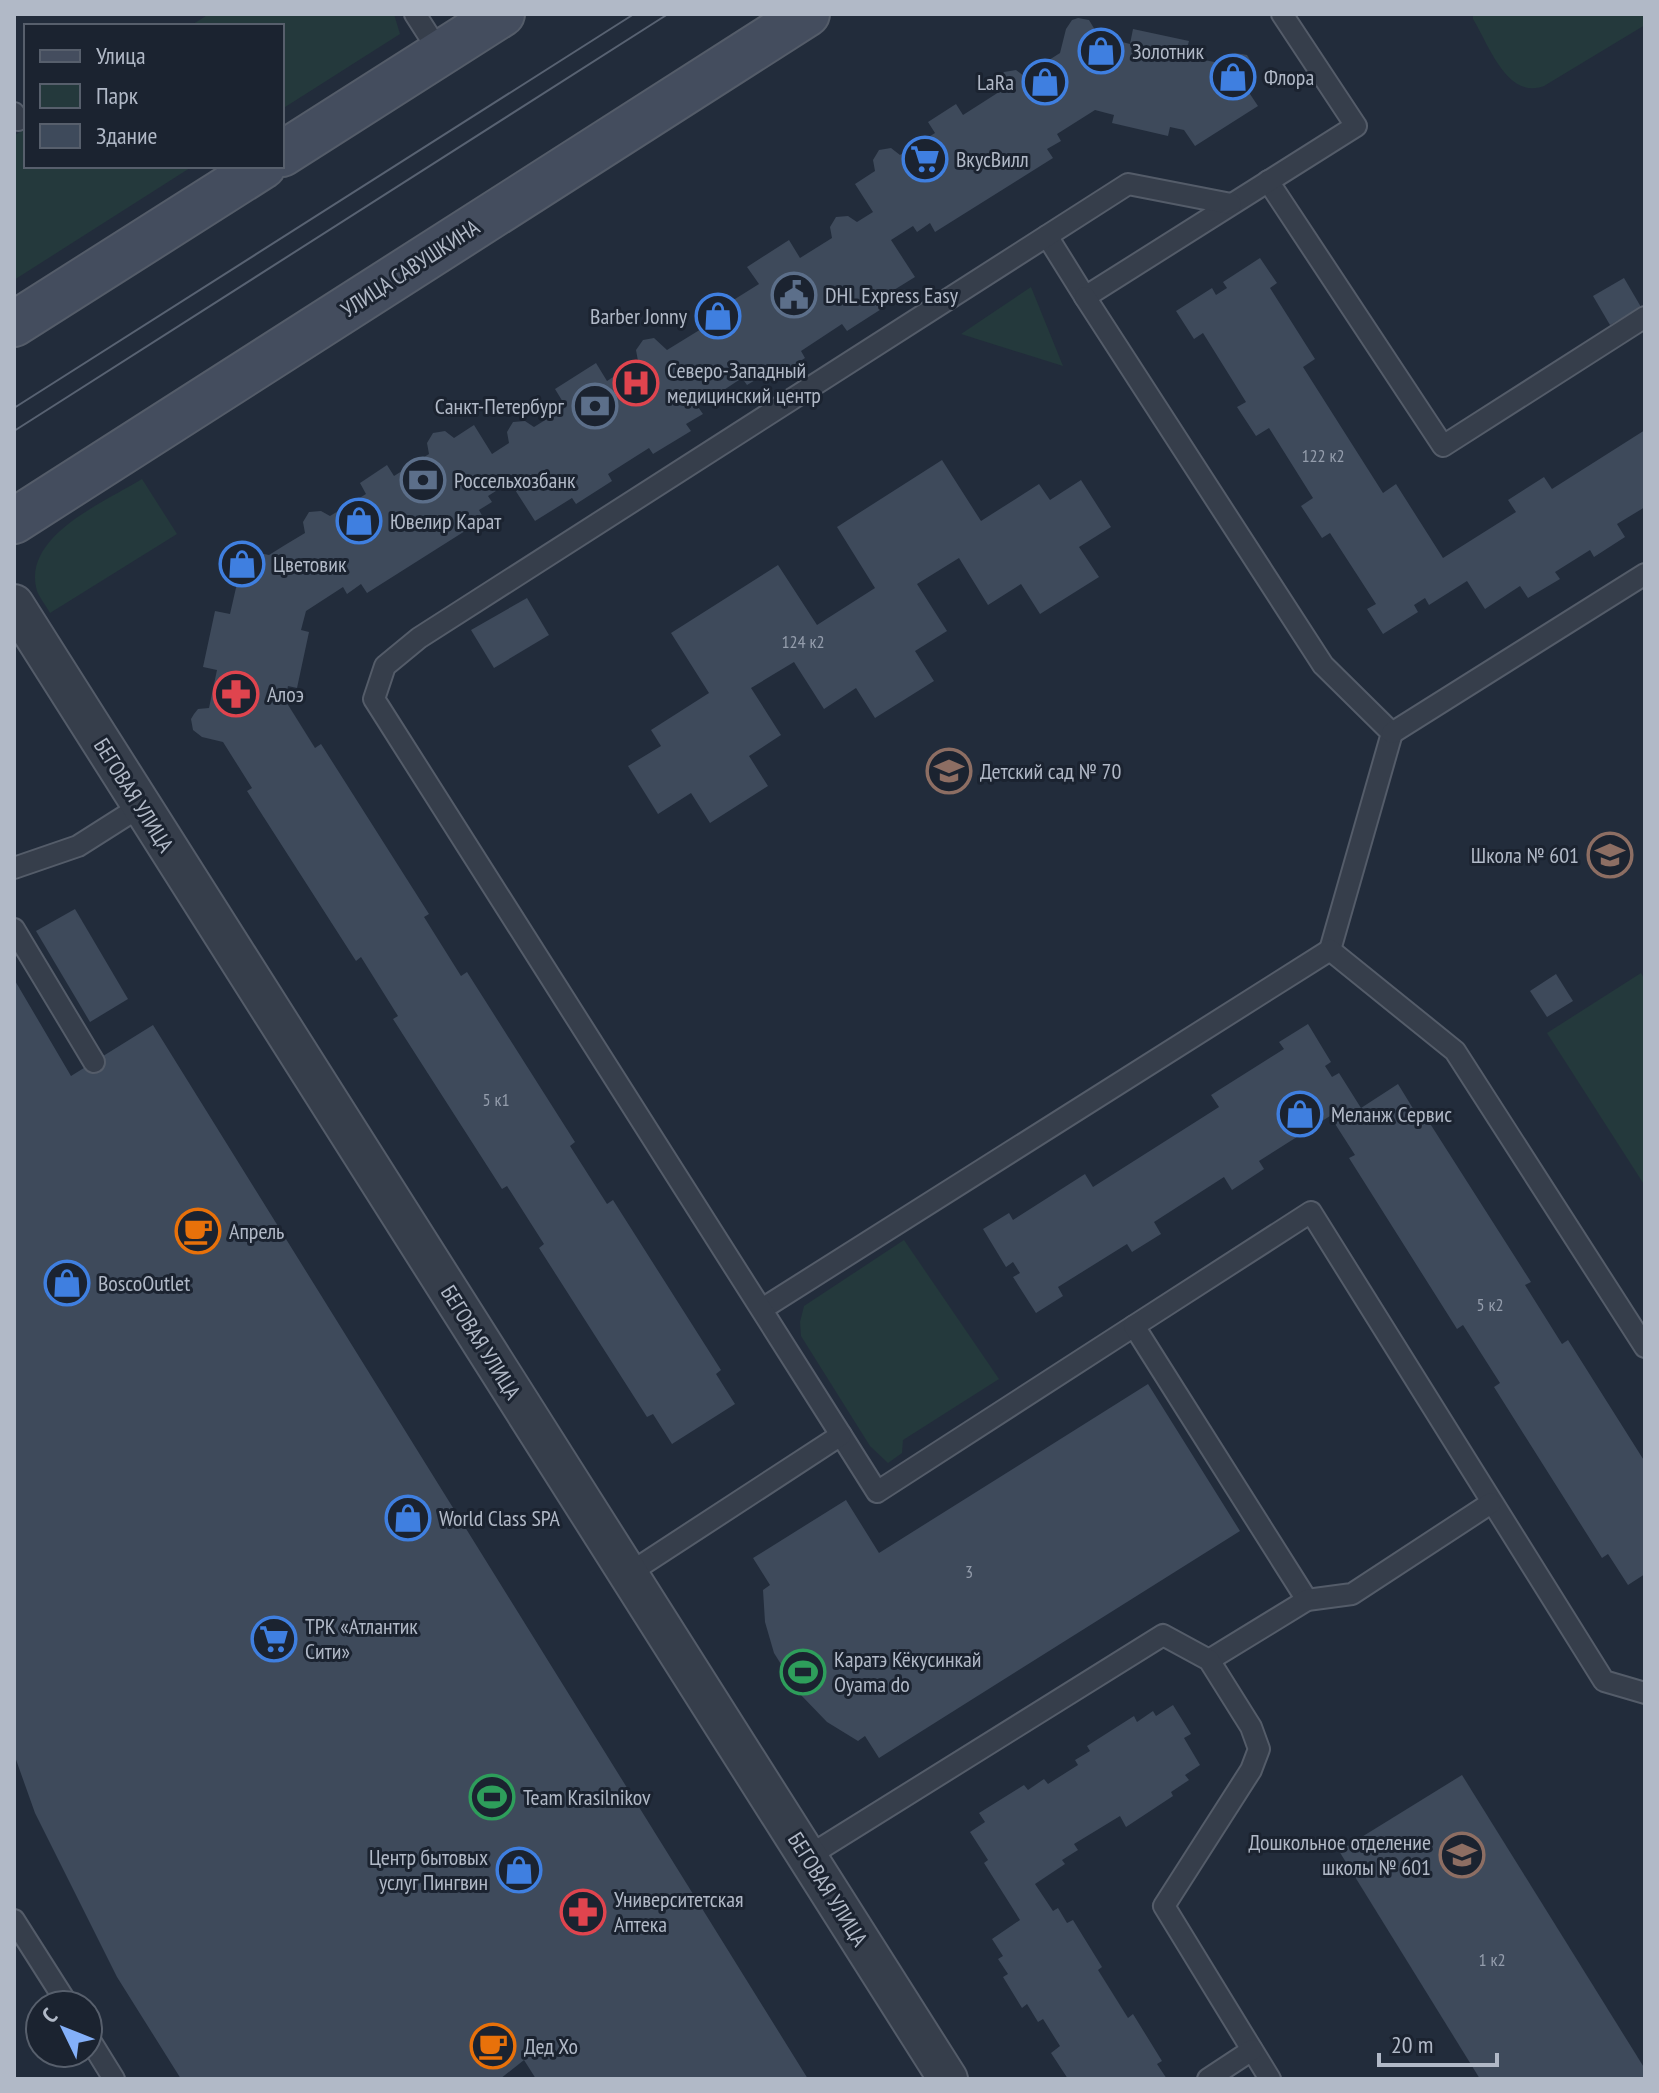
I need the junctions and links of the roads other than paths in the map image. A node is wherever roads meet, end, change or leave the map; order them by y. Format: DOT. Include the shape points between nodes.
graph roads {
  1 [pos="415,14"];
  2 [pos="502,14"];
  3 [pos="807,14"];
  4 [pos="1282,14"];
  5 [pos="440,53"];
  6 [pos="284,153"];
  7 [pos="260,168"];
  8 [pos="1268,181"];
  9 [pos="1231,204"];
  10 [pos="1047,236"];
  11 [pos="1085,297"];
  12 [pos="1645,317"];
  13 [pos="14,324"];
  14 [pos="14,521"];
  15 [pos="1645,574"];
  16 [pos="14,604"];
  17 [pos="1392,733"];
  18 [pos="141,806"];
  19 [pos="14,868"];
  20 [pos="14,929"];
  21 [pos="1330,950"];
  22 [pos="94,1062"];
  23 [pos="762,1309"];
  24 [pos="1134,1326"];
  25 [pos="1645,1347"];
  26 [pos="841,1435"];
  27 [pos="1491,1503"];
  28 [pos="628,1574"];
  29 [pos="1307,1600"];
  30 [pos="1209,1660"];
  31 [pos="1645,1693"];
  32 [pos="807,1857"];
  33 [pos="14,1920"];
  34 [pos="58,1989"];
  35 [pos="1252,2050"];
  36 [pos="948,2079"];
  37 [pos="1208,2079"];
  38 [pos="1270,2079"];
  1 -- 5 [label="lane"];
  2 -- 5 [label="main road"];
  3 -- 14 [label="main road, УЛИЦА САВУШКИНА"];
  4 -- 8 [label="lane" via="1356,126"];
  5 -- 6 [label="main road"];
  7 -- 13 [label="main road"];
  8 -- 9 [label="lane"];
  8 -- 12 [label="lane" via="1443,446"];
  9 -- 10 [label="lane" via="1128,184"];
  9 -- 11 [label="lane"];
  10 -- 11 [label="lane"];
  10 -- 23 [label="lane" via="419,638 385,666 374,699"];
  11 -- 17 [label="lane" via="1323,665"];
  15 -- 17 [label="lane"];
  16 -- 18 [label="street, БЕГОВАЯ УЛИЦА"];
  17 -- 21 [label="lane"];
  18 -- 19 [label="lane" via="78,846"];
  18 -- 28 [label="street, БЕГОВАЯ УЛИЦА"];
  20 -- 22 [label="lane"];
  21 -- 23 [label="lane"];
  21 -- 25 [label="lane" via="1455,1051"];
  23 -- 26 [label="lane"];
  24 -- 26 [label="lane" via="877,1492"];
  24 -- 27 [label="lane" via="1311,1212"];
  24 -- 29 [label="lane"];
  26 -- 28 [label="lane"];
  27 -- 29 [label="lane" via="1352,1594"];
  27 -- 31 [label="lane" via="1604,1681"];
  28 -- 32 [label="street, БЕГОВАЯ УЛИЦА"];
  29 -- 30 [label="lane"];
  30 -- 32 [label="lane" via="1163,1635"];
  30 -- 35 [label="lane" via="1259,1749 1251,1770 1164,1906"];
  32 -- 36 [label="street, БЕГОВАЯ УЛИЦА"];
  33 -- 34 [label="lane"];
  35 -- 37 [label="lane"];
  35 -- 38 [label="lane"];
}
